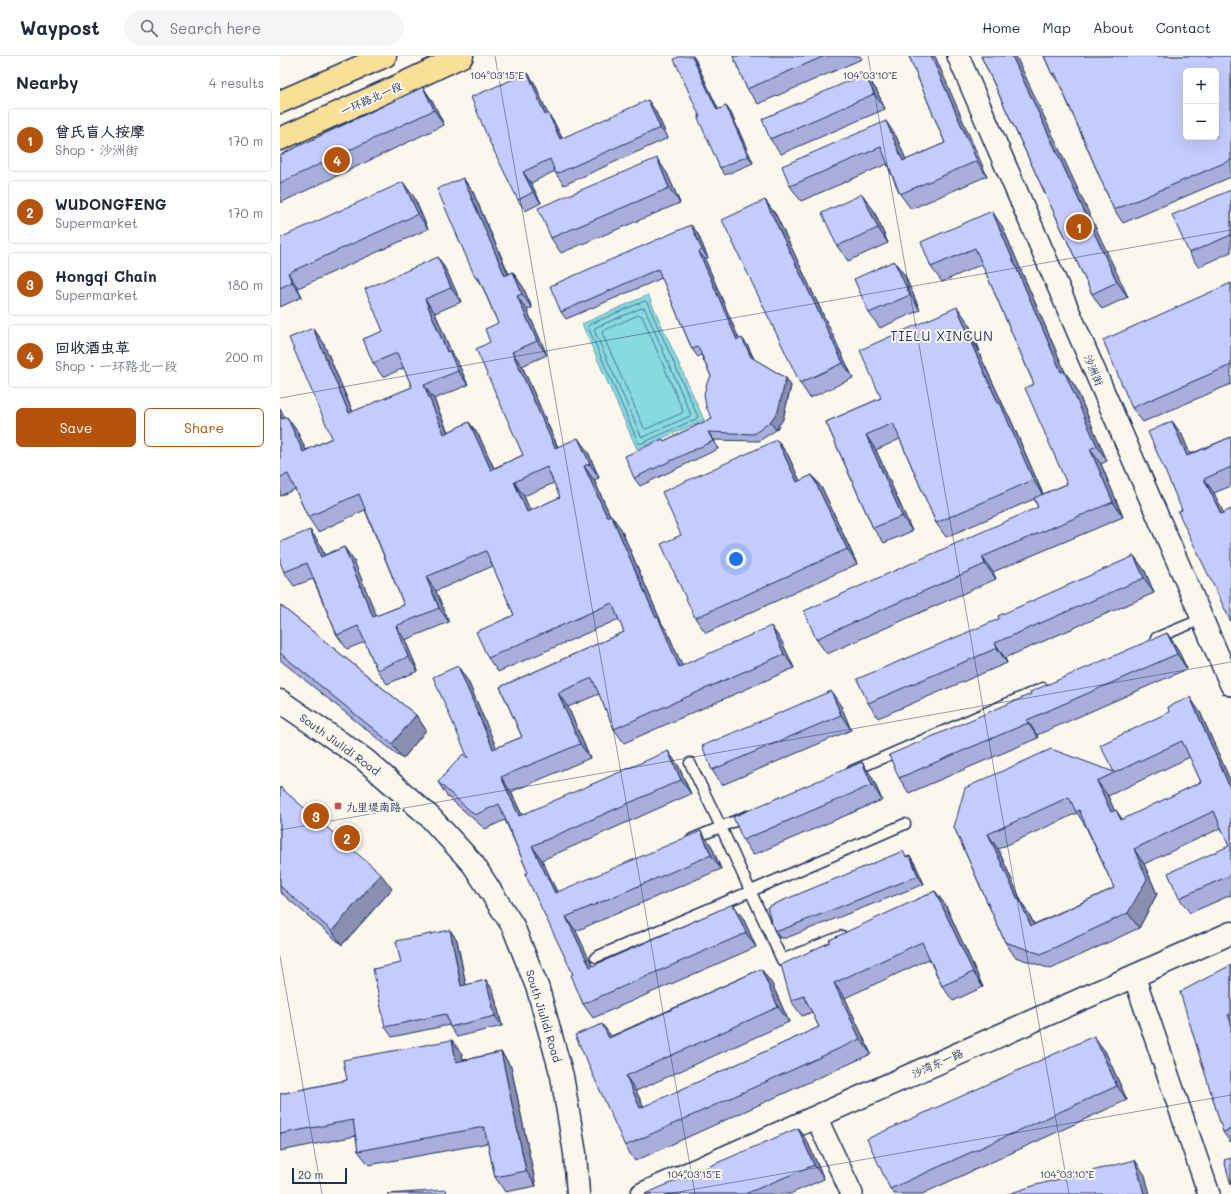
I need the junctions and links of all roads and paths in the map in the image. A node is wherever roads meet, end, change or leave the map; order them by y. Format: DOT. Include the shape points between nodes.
graph roads {
  1 [pos="385,56"];
  2 [pos="462,56"];
  3 [pos="958,56"];
  4 [pos="361,61"];
  5 [pos="280,102"];
  6 [pos="280,140"];
  7 [pos="1202,619"];
  8 [pos="1149,642"];
  9 [pos="1054,683"];
  10 [pos="1231,685"];
  11 [pos="280,701"];
  12 [pos="690,763"];
  13 [pos="842,775"];
  14 [pos="757,812"];
  15 [pos="905,824"];
  16 [pos="721,827"];
  17 [pos="686,842"];
  18 [pos="751,891"];
  19 [pos="1231,933"];
  20 [pos="848,934"];
  21 [pos="596,957"];
  22 [pos="1134,976"];
  23 [pos="816,1117"];
  24 [pos="578,1194"];
  25 [pos="642,1194"];
  26 [pos="852,1194"];
  27 [pos="1209,1194"];
  1 -- 4 [label="main road"];
  2 -- 6 [label="main road, 一环路北一段"];
  3 -- 7 [label="street, 沙洲街"];
  4 -- 5 [label="main road"];
  7 -- 8 [label="lane"];
  7 -- 10 [label="street, 沙洲街"];
  9 -- 13 [label="lane"];
  11 -- 24 [label="street, South Jiulidi Road" via="364,759 429,816 474,864 513,926 538,989 562,1076 575,1153"];
  12 -- 16 [label="lane"];
  14 -- 16 [label="lane"];
  15 -- 18 [label="lane"];
  16 -- 17 [label="lane"];
  16 -- 18 [label="lane"];
  18 -- 20 [label="lane" via="782,960"];
  18 -- 21 [label="lane"];
  19 -- 22 [label="street, 沙湾东一路"];
  22 -- 23 [label="street, 沙湾东一路"];
  22 -- 27 [label="street"];
  23 -- 25 [label="street, 沙湾东一路"];
  23 -- 26 [label="street"];
}
